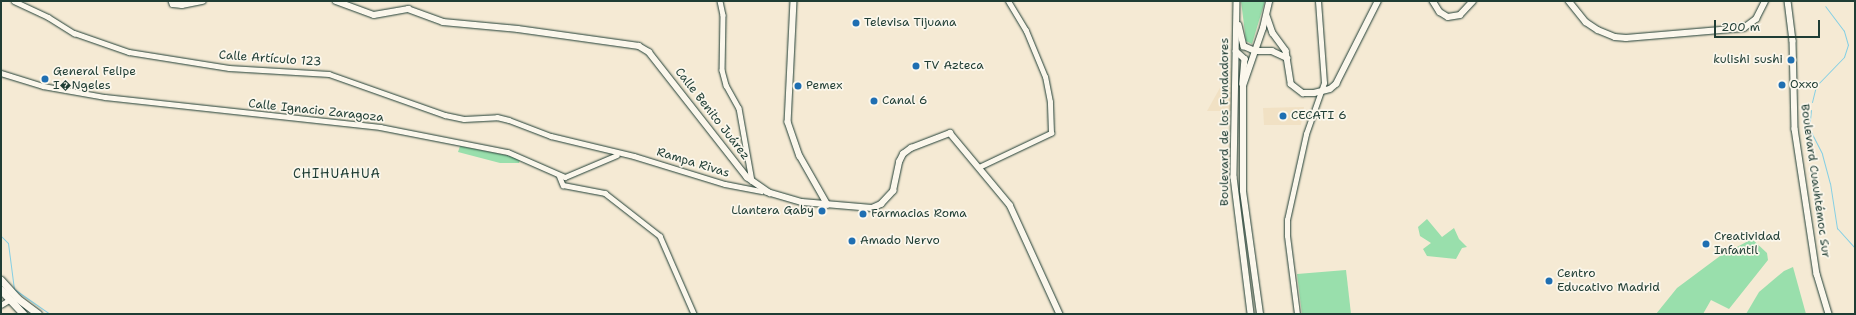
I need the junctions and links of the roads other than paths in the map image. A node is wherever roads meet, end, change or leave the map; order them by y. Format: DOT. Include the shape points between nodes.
graph roads {
  1 [pos="14,1"];
  2 [pos="203,1"];
  3 [pos="336,1"];
  4 [pos="720,1"];
  5 [pos="794,1"];
  6 [pos="1008,1"];
  7 [pos="1237,1"];
  8 [pos="1269,1"];
  9 [pos="1318,1"];
  10 [pos="1378,1"];
  11 [pos="1433,1"];
  12 [pos="1473,1"];
  13 [pos="1569,1"];
  14 [pos="1765,1"];
  15 [pos="1788,1"];
  16 [pos="173,3"];
  17 [pos="1236,13"];
  18 [pos="1267,15"];
  19 [pos="1236,51"];
  20 [pos="1255,51"];
  21 [pos="1287,58"];
  22 [pos="1,73"];
  23 [pos="1243,86"];
  24 [pos="1322,92"];
  25 [pos="619,154"];
  26 [pos="979,167"];
  27 [pos="559,175"];
  28 [pos="752,182"];
  29 [pos="761,191"];
  30 [pos="770,193"];
  31 [pos="828,205"];
  32 [pos="1237,213"];
  33 [pos="1247,228"];
  34 [pos="1,280"];
  35 [pos="1,290"];
  36 [pos="9,300"];
  37 [pos="1,305"];
  38 [pos="24,314"];
  39 [pos="38,314"];
  40 [pos="694,314"];
  41 [pos="1060,314"];
  42 [pos="1251,314"];
  43 [pos="1260,314"];
  44 [pos="1296,314"];
  45 [pos="1829,314"];
  1 -- 25 [label="street, Calle Artículo 123" via="74,33 129,52 158,54 229,68 325,73 445,115 464,119 497,117 551,136"];
  2 -- 16 [label="main road" via="182,6"];
  3 -- 28 [label="main road, Calle Benito Juárez" via="374,15 408,9 442,22 518,29 639,46 649,52"];
  4 -- 28 [label="street" via="722,70 726,85 739,108"];
  5 -- 31 [label="main road" via="788,122 800,156"];
  6 -- 26 [label="street" via="1026,31 1045,77 1050,102 1051,133"];
  7 -- 17 [label="main road, Boulevard de los Fundadores"];
  8 -- 18 [label="main road, Boulevard de los Fundadores"];
  9 -- 24 [label="street" via="1325,74"];
  10 -- 24 [label="main road" via="1336,84"];
  11 -- 12 [label="main road" via="1440,12 1448,17 1460,16"];
  13 -- 14 [label="main road" via="1586,22 1598,30 1626,38 1744,28 1756,19"];
  15 -- 45 [label="main road, Boulevard Cuauhtémoc Sur" via="1793,37 1794,129 1817,274"];
  17 -- 19 [label="main road, Boulevard de los Fundadores"];
  17 -- 20 [label="main road" via="1242,44"];
  18 -- 20 [label="main road, Boulevard de los Fundadores"];
  18 -- 21 [label="main road" via="1273,33"];
  19 -- 23 [label="main road" via="1245,60"];
  19 -- 32 [label="main road, Boulevard de los Fundadores" via="1234,177"];
  20 -- 21 [label="main road" via="1272,51"];
  20 -- 23 [label="main road, Boulevard de los Fundadores"];
  21 -- 24 [label="main road" via="1291,84 1296,90 1303,93"];
  22 -- 27 [label="street, Calle Ignacio Zaragoza" via="43,86 113,98 380,127 508,152"];
  23 -- 33 [label="main road, Boulevard de los Fundadores" via="1242,174"];
  24 -- 44 [label="street" via="1306,134 1287,220"];
  25 -- 27 [label="street" via="604,158 568,177"];
  25 -- 29 [label="street, Rampa Rivas" via="634,156 725,184"];
  26 -- 31 [label="main road, Calle Benito Juárez" via="950,133 911,148 903,154 892,191 881,204 864,208"];
  26 -- 41 [label="main road" via="1010,205"];
  27 -- 40 [label="street, Calle Ignacio Zaragoza" via="563,185 605,193 657,233 666,244"];
  28 -- 30 [label="main road, Calle Benito Juárez"];
  29 -- 30 [label="main road, Calle Benito Juárez"];
  30 -- 31 [label="main road, Calle Benito Juárez" via="802,202"];
  32 -- 33 [label="main road" via="1242,216"];
  32 -- 42 [label="main road, Boulevard de los Fundadores"];
  33 -- 43 [label="main road, Boulevard de los Fundadores"];
  34 -- 39 [label="highway" via="17,298"];
  35 -- 36 [label="highway"];
  36 -- 37 [label="street"];
  36 -- 38 [label="highway"];
}
